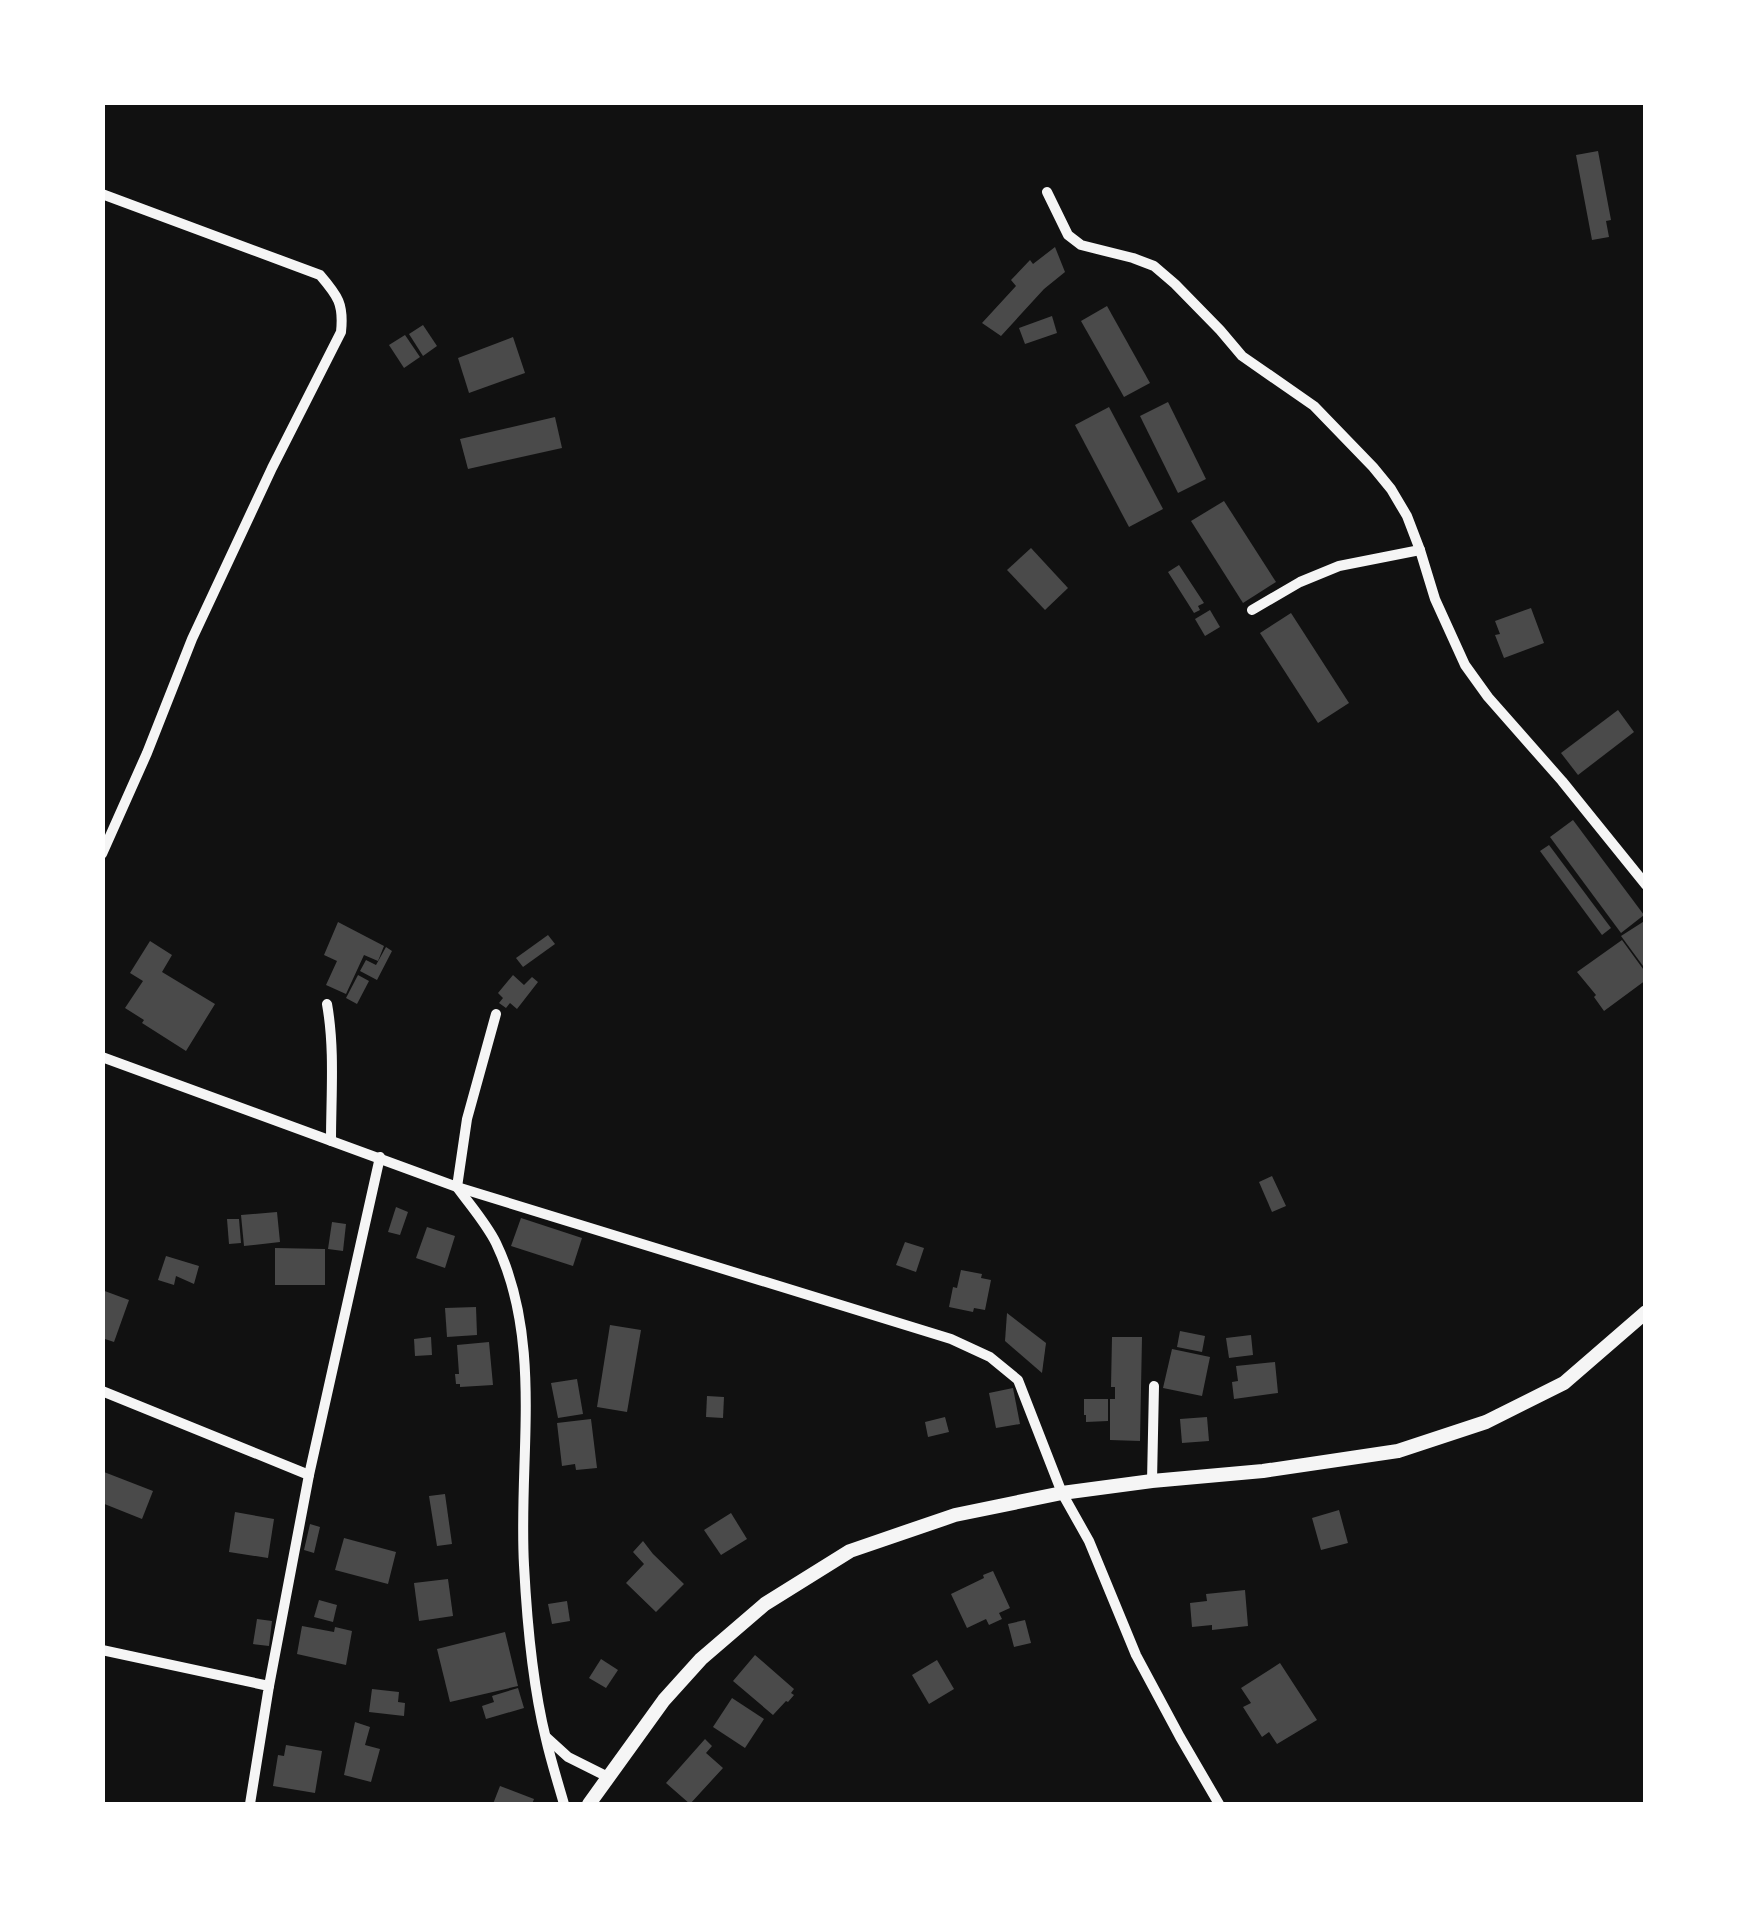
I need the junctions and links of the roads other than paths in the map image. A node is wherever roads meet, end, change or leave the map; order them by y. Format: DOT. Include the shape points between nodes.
graph roads {
  1 [pos="1046,192"];
  2 [pos="102,194"];
  3 [pos="1420,550"];
  4 [pos="1252,610"];
  5 [pos="102,854"];
  6 [pos="1646,884"];
  7 [pos="326,1004"];
  8 [pos="496,1014"];
  9 [pos="102,1057"];
  10 [pos="330,1141"];
  11 [pos="380,1158"];
  12 [pos="457,1187"];
  13 [pos="1646,1312"];
  14 [pos="1154,1386"];
  15 [pos="102,1391"];
  16 [pos="310,1475"];
  17 [pos="1152,1481"];
  18 [pos="1062,1493"];
  19 [pos="102,1650"];
  20 [pos="269,1686"];
  21 [pos="545,1736"];
  22 [pos="608,1777"];
  23 [pos="250,1804"];
  24 [pos="564,1804"];
  25 [pos="589,1804"];
  26 [pos="1220,1804"];
  1 -- 3 [label="street" via="1068,236 1154,266 1242,356 1314,406 1392,490"];
  2 -- 5 [label="street" via="320,275 343,311 341,332 200,622"];
  3 -- 4 [label="street" via="1339,566"];
  3 -- 6 [label="street" via="1465,665"];
  7 -- 10 [label="street"];
  8 -- 12 [label="street"];
  9 -- 10 [label="street"];
  10 -- 11 [label="street"];
  11 -- 12 [label="street"];
  11 -- 16 [label="street"];
  12 -- 18 [label="street" via="952,1339 990,1357 1018,1380"];
  12 -- 21 [label="street" via="495,1240 518,1311 526,1405 523,1561"];
  13 -- 17 [label="main road" via="1564,1383 1486,1422 1398,1452"];
  14 -- 17 [label="street"];
  15 -- 16 [label="street"];
  16 -- 20 [label="street"];
  17 -- 18 [label="main road"];
  18 -- 22 [label="main road" via="956,1515 850,1551 765,1604 701,1659"];
  18 -- 26 [label="street" via="1136,1655"];
  19 -- 20 [label="street"];
  20 -- 23 [label="street"];
  21 -- 22 [label="street" via="568,1757"];
  21 -- 24 [label="street"];
  22 -- 25 [label="main road"];
}
